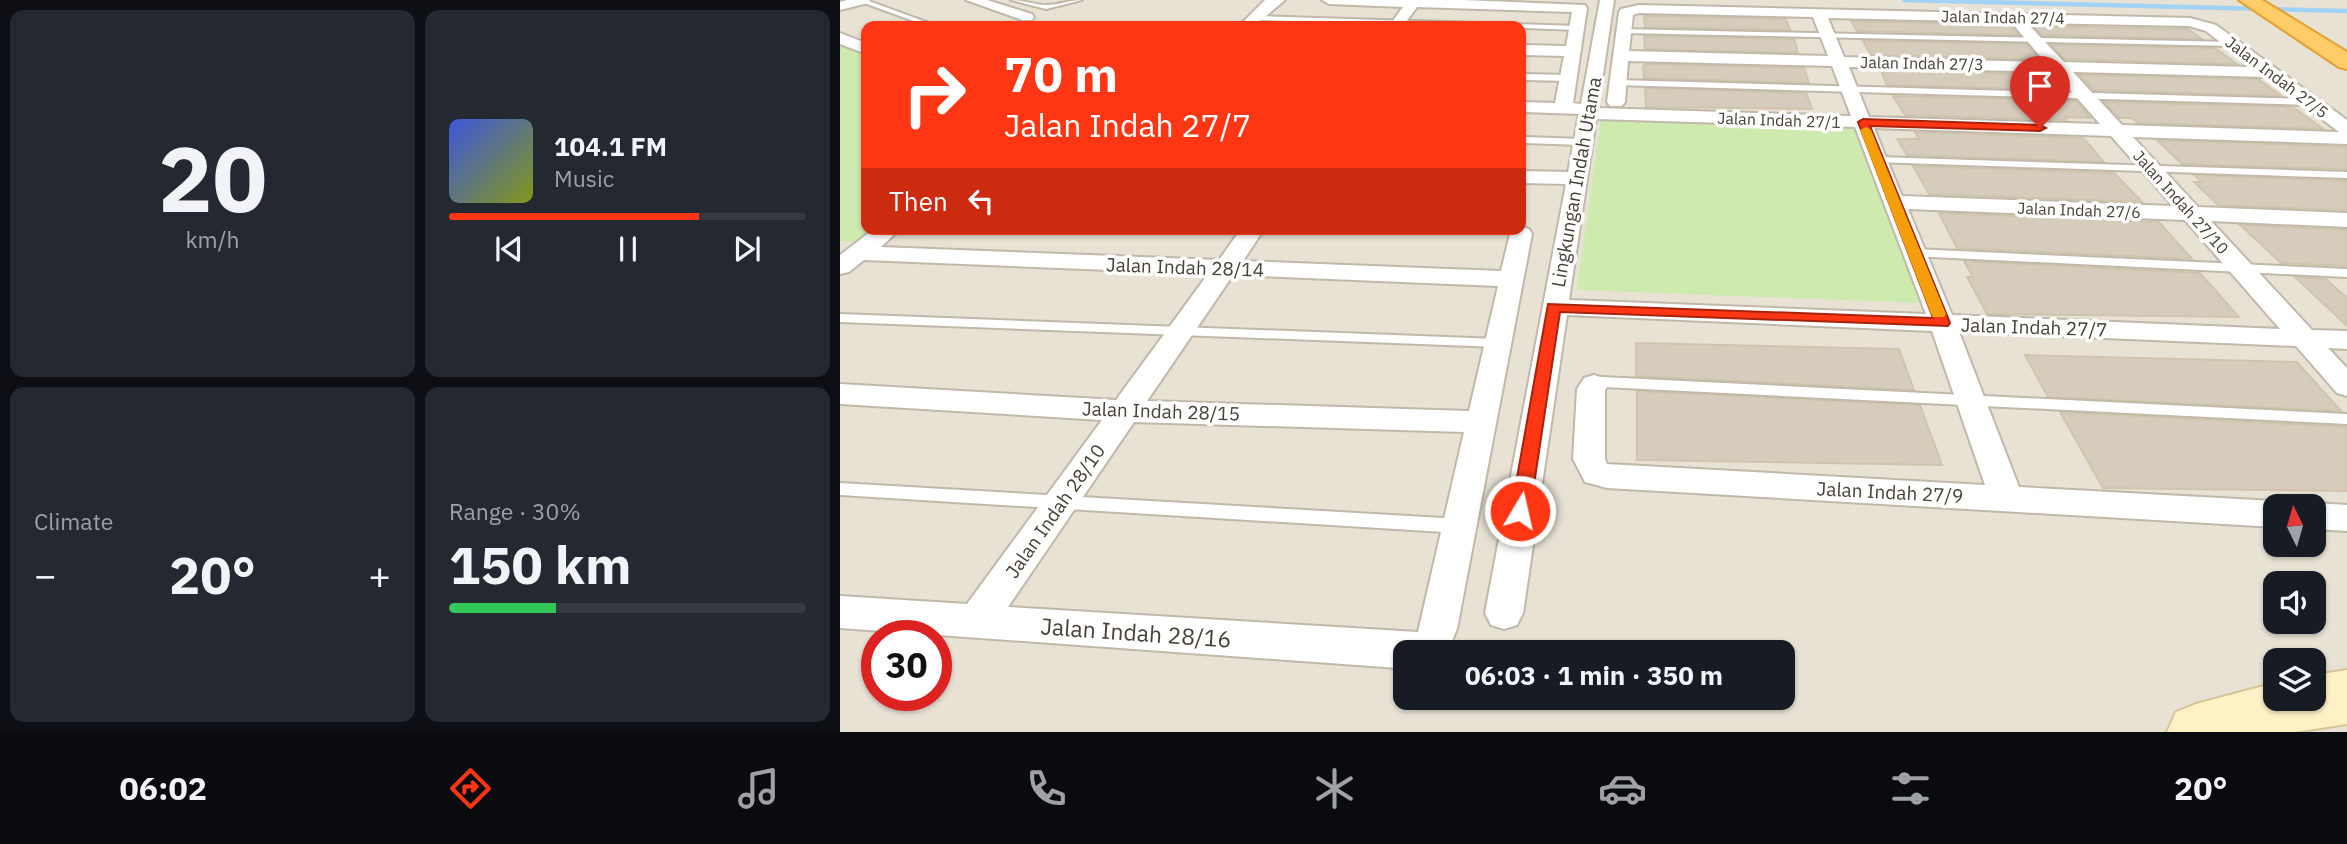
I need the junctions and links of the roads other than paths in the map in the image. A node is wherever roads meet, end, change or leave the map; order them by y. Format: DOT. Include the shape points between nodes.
graph roads {
  1 [pos="861,0"];
  2 [pos="974,0"];
  3 [pos="1014,0"];
  4 [pos="1079,0"];
  5 [pos="1278,0"];
  6 [pos="1329,0"];
  7 [pos="1607,0"];
  8 [pos="1413,2"];
  9 [pos="2256,3"];
  10 [pos="840,6"];
  11 [pos="1819,13"];
  12 [pos="2015,18"];
  13 [pos="919,21"];
  14 [pos="1017,21"];
  15 [pos="1251,21"];
  16 [pos="1400,21"];
  17 [pos="2206,25"];
  18 [pos="1526,27"];
  19 [pos="1578,28"];
  20 [pos="1624,31"];
  21 [pos="1828,35"];
  22 [pos="840,38"];
  23 [pos="2035,40"];
  24 [pos="2233,44"];
  25 [pos="2347,46"];
  26 [pos="861,47"];
  27 [pos="1526,50"];
  28 [pos="1573,51"];
  29 [pos="1620,56"];
  30 [pos="1839,61"];
  31 [pos="2347,62"];
  32 [pos="2059,66"];
  33 [pos="2270,72"];
  34 [pos="1526,77"];
  35 [pos="1568,78"];
  36 [pos="1618,83"];
  37 [pos="1850,89"];
  38 [pos="2085,96"];
  39 [pos="1616,102"];
  40 [pos="2310,102"];
  41 [pos="1526,107"];
  42 [pos="1563,108"];
  43 [pos="1588,111"];
  44 [pos="1863,122"];
  45 [pos="2347,129"];
  46 [pos="2117,131"];
  47 [pos="2347,138"];
  48 [pos="1526,140"];
  49 [pos="1583,142"];
  50 [pos="1878,160"];
  51 [pos="2151,169"];
  52 [pos="2347,175"];
  53 [pos="1526,177"];
  54 [pos="1576,178"];
  55 [pos="1894,202"];
  56 [pos="2192,214"];
  57 [pos="2347,220"];
  58 [pos="881,235"];
  59 [pos="1249,235"];
  60 [pos="1520,235"];
  61 [pos="1915,253"];
  62 [pos="849,260"];
  63 [pos="2240,268"];
  64 [pos="1226,269"];
  65 [pos="2347,273"];
  66 [pos="1511,279"];
  67 [pos="1553,307"];
  68 [pos="840,318"];
  69 [pos="1942,323"];
  70 [pos="1182,331"];
  71 [pos="2304,338"];
  72 [pos="2347,340"];
  73 [pos="1498,343"];
  74 [pos="1594,385"];
  75 [pos="2347,386"];
  76 [pos="840,394"];
  77 [pos="1969,400"];
  78 [pos="1126,411"];
  79 [pos="2347,419"];
  80 [pos="1482,422"];
  81 [pos="840,489"];
  82 [pos="2007,499"];
  83 [pos="1060,503"];
  84 [pos="2263,513"];
  85 [pos="2326,517"];
  86 [pos="2347,518"];
  87 [pos="1460,526"];
  88 [pos="840,612"];
  89 [pos="1504,613"];
  90 [pos="977,621"];
  91 [pos="2347,697"];
  92 [pos="2196,732"];
  1 -- 10 [label="street"];
  1 -- 13 [label="lane"];
  2 -- 14 [label="street" via="1027,17"];
  3 -- 4 [label="lane" via="1046,7"];
  5 -- 15 [label="street"];
  6 -- 8 [label="street"];
  7 -- 43 [label="street, Lingkungan Indah Utama"];
  8 -- 16 [label="street"];
  8 -- 19 [label="street" via="1576,6 1581,11"];
  9 -- 25 [label="highway" via="2301,18"];
  9 -- 31 [label="highway"];
  11 -- 12 [label="street, Jalan Indah 27/4"];
  11 -- 20 [label="street, Jalan Indah 27/4" via="1632,10 1626,12"];
  11 -- 21 [label="street"];
  12 -- 17 [label="street, Jalan Indah 27/4"];
  12 -- 23 [label="street, Jalan Indah 27/10"];
  17 -- 24 [label="street, Jalan Indah 27/5"];
  18 -- 19 [label="lane"];
  19 -- 28 [label="street"];
  20 -- 21 [label="lane"];
  20 -- 29 [label="street"];
  21 -- 23 [label="lane"];
  21 -- 30 [label="street"];
  22 -- 26 [label="street"];
  23 -- 24 [label="lane"];
  23 -- 32 [label="street, Jalan Indah 27/10"];
  24 -- 33 [label="street, Jalan Indah 27/5"];
  27 -- 28 [label="street"];
  28 -- 35 [label="street"];
  29 -- 30 [label="street, Jalan Indah 27/3"];
  29 -- 36 [label="street"];
  30 -- 32 [label="street, Jalan Indah 27/3"];
  30 -- 37 [label="street"];
  32 -- 33 [label="street, Jalan Indah 27/3"];
  32 -- 38 [label="street, Jalan Indah 27/10"];
  33 -- 40 [label="street, Jalan Indah 27/5"];
  34 -- 35 [label="lane"];
  35 -- 42 [label="street"];
  36 -- 37 [label="lane"];
  36 -- 39 [label="street"];
  37 -- 38 [label="lane"];
  37 -- 44 [label="street"];
  38 -- 40 [label="lane"];
  38 -- 46 [label="street, Jalan Indah 27/10"];
  40 -- 45 [label="street, Jalan Indah 27/5"];
  41 -- 42 [label="street, Jalan Indah 27/1"];
  42 -- 43 [label="street, Jalan Indah 27/1"];
  43 -- 44 [label="street, Jalan Indah 27/1"];
  43 -- 49 [label="street, Lingkungan Indah Utama"];
  44 -- 46 [label="street, Jalan Indah 27/1"];
  44 -- 50 [label="street"];
  46 -- 47 [label="street, Jalan Indah 27/1"];
  46 -- 51 [label="street, Jalan Indah 27/10"];
  48 -- 49 [label="lane"];
  49 -- 54 [label="street, Lingkungan Indah Utama"];
  50 -- 51 [label="lane"];
  50 -- 55 [label="street"];
  51 -- 52 [label="lane"];
  51 -- 56 [label="street, Jalan Indah 27/10"];
  53 -- 54 [label="street"];
  54 -- 67 [label="street, Lingkungan Indah Utama"];
  55 -- 56 [label="street, Jalan Indah 27/6"];
  55 -- 61 [label="street"];
  56 -- 57 [label="street, Jalan Indah 27/6"];
  56 -- 63 [label="street, Jalan Indah 27/10"];
  58 -- 62 [label="street"];
  59 -- 64 [label="street, Jalan Indah 28/10"];
  60 -- 66 [label="street"];
  61 -- 63 [label="lane"];
  61 -- 69 [label="street"];
  62 -- 64 [label="street, Jalan Indah 28/14"];
  63 -- 65 [label="lane"];
  63 -- 71 [label="street, Jalan Indah 27/10"];
  64 -- 66 [label="street, Jalan Indah 28/14"];
  64 -- 70 [label="street, Jalan Indah 28/10"];
  66 -- 73 [label="street"];
  67 -- 69 [label="street, Jalan Indah 27/7"];
  67 -- 89 [label="street, Lingkungan Indah Utama"];
  68 -- 70 [label="lane"];
  69 -- 71 [label="street, Jalan Indah 27/7"];
  69 -- 77 [label="street"];
  70 -- 73 [label="lane"];
  70 -- 78 [label="street, Jalan Indah 28/10"];
  71 -- 72 [label="street, Jalan Indah 27/7"];
  71 -- 75 [label="street, Jalan Indah 27/10"];
  73 -- 80 [label="street"];
  74 -- 77 [label="lane"];
  74 -- 82 [label="street, Jalan Indah 27/9" via="1589,459 1596,473"];
  76 -- 78 [label="street, Jalan Indah 28/15"];
  77 -- 79 [label="lane"];
  77 -- 82 [label="street"];
  78 -- 80 [label="street, Jalan Indah 28/15"];
  78 -- 83 [label="street, Jalan Indah 28/10"];
  80 -- 87 [label="street"];
  81 -- 83 [label="lane"];
  82 -- 84 [label="street, Jalan Indah 27/9"];
  83 -- 87 [label="lane"];
  83 -- 90 [label="street, Jalan Indah 28/10"];
  85 -- 86 [label="street"];
  87 -- 90 [label="street, Jalan Indah 28/16" via="1438,629 1432,644 1417,650"];
  88 -- 90 [label="street, Jalan Indah 28/16"];
  91 -- 92 [label="main road" via="2302,703"];
}
